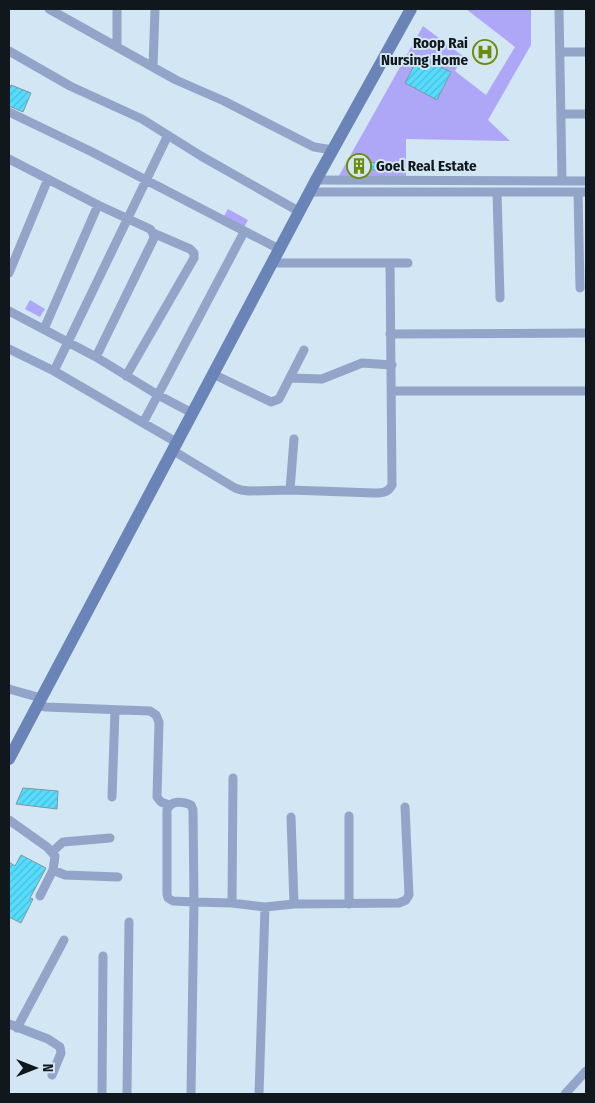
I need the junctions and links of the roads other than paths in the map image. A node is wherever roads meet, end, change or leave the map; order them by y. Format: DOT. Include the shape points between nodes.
graph roads {
  1 [pos="49,9"];
  2 [pos="117,9"];
  3 [pos="155,9"];
  4 [pos="411,9"];
  5 [pos="559,9"];
  6 [pos="116,47"];
  7 [pos="9,51"];
  8 [pos="560,52"];
  9 [pos="586,52"];
  10 [pos="153,68"];
  11 [pos="9,112"];
  12 [pos="561,114"];
  13 [pos="586,114"];
  14 [pos="168,135"];
  15 [pos="333,150"];
  16 [pos="9,159"];
  17 [pos="48,179"];
  18 [pos="145,180"];
  19 [pos="316,180"];
  20 [pos="562,181"];
  21 [pos="586,181"];
  22 [pos="310,192"];
  23 [pos="497,192"];
  24 [pos="582,192"];
  25 [pos="98,205"];
  26 [pos="300,212"];
  27 [pos="127,219"];
  28 [pos="244,232"];
  29 [pos="153,233"];
  30 [pos="280,249"];
  31 [pos="273,263"];
  32 [pos="390,263"];
  33 [pos="408,263"];
  34 [pos="9,273"];
  35 [pos="580,288"];
  36 [pos="500,298"];
  37 [pos="9,310"];
  38 [pos="44,329"];
  39 [pos="586,333"];
  40 [pos="390,334"];
  41 [pos="66,342"];
  42 [pos="9,349"];
  43 [pos="304,350"];
  44 [pos="96,357"];
  45 [pos="392,365"];
  46 [pos="54,371"];
  47 [pos="212,374"];
  48 [pos="126,376"];
  49 [pos="290,378"];
  50 [pos="392,391"];
  51 [pos="586,391"];
  52 [pos="158,396"];
  53 [pos="192,413"];
  54 [pos="143,423"];
  55 [pos="294,439"];
  56 [pos="174,446"];
  57 [pos="290,490"];
  58 [pos="9,689"];
  59 [pos="39,701"];
  60 [pos="115,710"];
  61 [pos="9,759"];
  62 [pos="233,778"];
  63 [pos="112,797"];
  64 [pos="169,805"];
  65 [pos="406,808"];
  66 [pos="349,816"];
  67 [pos="291,818"];
  68 [pos="9,820"];
  69 [pos="110,838"];
  70 [pos="52,852"];
  71 [pos="53,870"];
  72 [pos="118,877"];
  73 [pos="40,896"];
  74 [pos="194,902"];
  75 [pos="232,903"];
  76 [pos="294,904"];
  77 [pos="349,904"];
  78 [pos="265,907"];
  79 [pos="128,922"];
  80 [pos="64,940"];
  81 [pos="103,956"];
  82 [pos="13,1026"];
  83 [pos="586,1071"];
  84 [pos="52,1075"];
  85 [pos="102,1094"];
  86 [pos="127,1094"];
  87 [pos="191,1094"];
  88 [pos="259,1094"];
  89 [pos="565,1094"];
  1 -- 6 [label="street"];
  2 -- 6 [label="street"];
  3 -- 10 [label="street"];
  4 -- 15 [label="street"];
  5 -- 8 [label="street"];
  6 -- 10 [label="street"];
  7 -- 14 [label="street"];
  8 -- 9 [label="street"];
  8 -- 12 [label="street"];
  10 -- 15 [label="street" via="314,147"];
  11 -- 18 [label="street"];
  12 -- 13 [label="street"];
  12 -- 20 [label="street"];
  14 -- 18 [label="street"];
  14 -- 26 [label="street"];
  15 -- 19 [label="street"];
  16 -- 17 [label="street"];
  17 -- 25 [label="street"];
  17 -- 34 [label="street"];
  18 -- 27 [label="street"];
  18 -- 28 [label="street"];
  19 -- 20 [label="street"];
  19 -- 22 [label="street"];
  20 -- 21 [label="street"];
  22 -- 23 [label="street"];
  22 -- 26 [label="street"];
  23 -- 24 [label="street"];
  23 -- 36 [label="street"];
  24 -- 35 [label="street"];
  25 -- 27 [label="street"];
  25 -- 38 [label="street"];
  26 -- 30 [label="street"];
  27 -- 29 [label="street"];
  27 -- 41 [label="street"];
  28 -- 30 [label="street"];
  28 -- 52 [label="street"];
  29 -- 44 [label="street" via="154,238"];
  29 -- 48 [label="street" via="190,250 194,258"];
  30 -- 31 [label="street"];
  31 -- 32 [label="street"];
  31 -- 47 [label="street"];
  32 -- 33 [label="street"];
  32 -- 40 [label="street"];
  37 -- 38 [label="street"];
  38 -- 41 [label="street"];
  39 -- 40 [label="street"];
  40 -- 45 [label="street"];
  41 -- 44 [label="street"];
  41 -- 46 [label="street"];
  42 -- 46 [label="street"];
  43 -- 49 [label="street"];
  44 -- 48 [label="street"];
  45 -- 49 [label="street" via="362,363 322,379"];
  45 -- 50 [label="street"];
  46 -- 54 [label="street"];
  47 -- 49 [label="street" via="271,402 279,400"];
  47 -- 53 [label="street"];
  48 -- 52 [label="street"];
  50 -- 51 [label="street"];
  50 -- 57 [label="street" via="392,485 389,490 374,493"];
  52 -- 53 [label="street"];
  52 -- 54 [label="street"];
  53 -- 56 [label="street"];
  54 -- 56 [label="street"];
  55 -- 57 [label="street"];
  56 -- 57 [label="street" via="235,488"];
  56 -- 59 [label="street"];
  58 -- 59 [label="street"];
  59 -- 60 [label="street" via="46,707"];
  59 -- 61 [label="street"];
  60 -- 63 [label="street"];
  60 -- 64 [label="street" via="156,714 159,722 158,797"];
  62 -- 75 [label="street"];
  64 -- 74 [label="street" via="168,898"];
  64 -- 74 [label="street" via="172,802 186,803 193,810"];
  65 -- 77 [label="street" via="409,895 399,903"];
  66 -- 77 [label="street"];
  67 -- 76 [label="street"];
  68 -- 70 [label="street"];
  69 -- 70 [label="street" via="63,842"];
  70 -- 71 [label="street" via="55,856"];
  71 -- 72 [label="street" via="65,875"];
  71 -- 73 [label="street"];
  74 -- 75 [label="street"];
  74 -- 87 [label="street"];
  75 -- 78 [label="street"];
  76 -- 77 [label="street"];
  76 -- 78 [label="street"];
  78 -- 88 [label="street"];
  79 -- 86 [label="street"];
  80 -- 82 [label="street"];
  81 -- 85 [label="street"];
  82 -- 84 [label="street" via="60,1046 61,1053"];
  83 -- 89 [label="street"];
}
